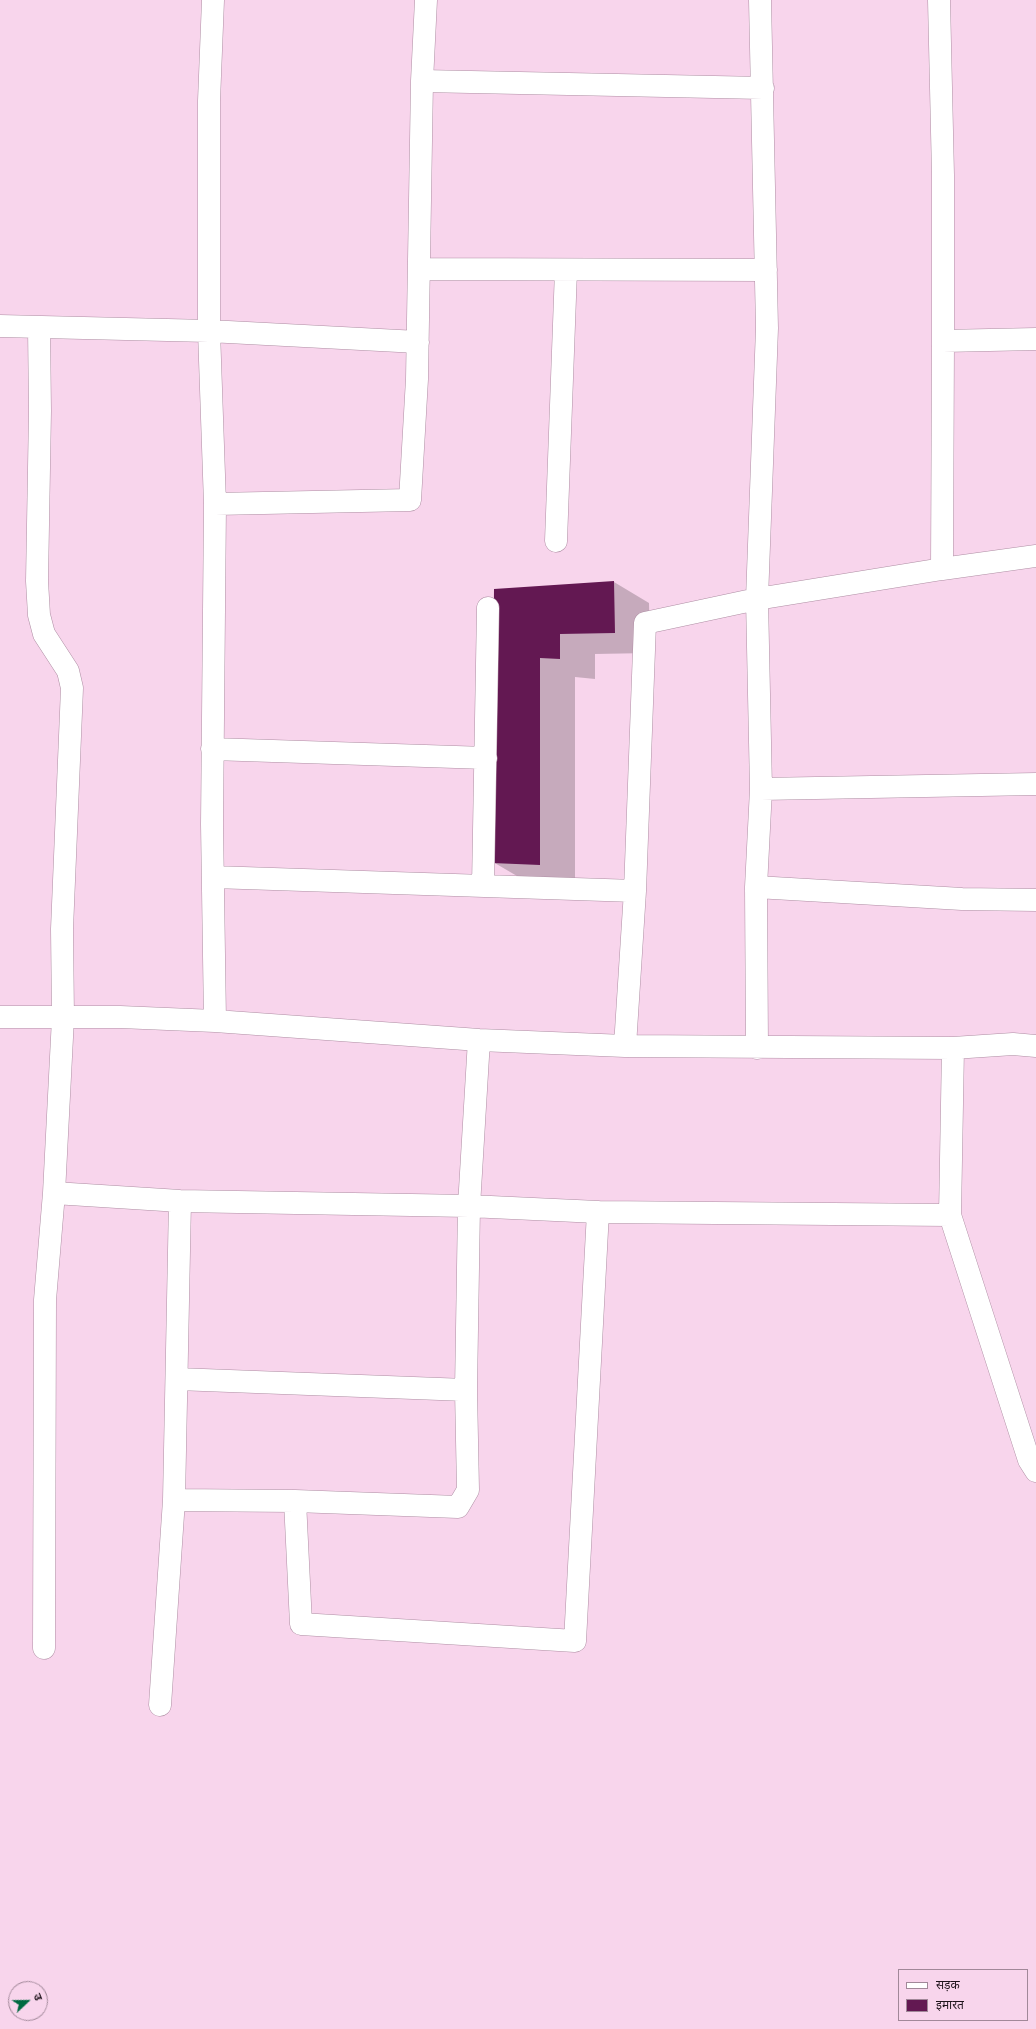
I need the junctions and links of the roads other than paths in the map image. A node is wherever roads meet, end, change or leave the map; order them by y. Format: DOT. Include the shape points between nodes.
graph roads {
  1 [pos="213,0"];
  2 [pos="426,0"];
  3 [pos="760,0"];
  4 [pos="939,0"];
  5 [pos="422,81"];
  6 [pos="762,88"];
  7 [pos="419,269"];
  8 [pos="566,270"];
  9 [pos="766,270"];
  10 [pos="0,326"];
  11 [pos="39,328"];
  12 [pos="208,331"];
  13 [pos="1036,339"];
  14 [pos="943,341"];
  15 [pos="418,342"];
  16 [pos="215,504"];
  17 [pos="556,541"];
  18 [pos="1036,556"];
  19 [pos="942,569"];
  20 [pos="757,599"];
  21 [pos="488,608"];
  22 [pos="212,749"];
  23 [pos="486,758"];
  24 [pos="1036,784"];
  25 [pos="761,788"];
  26 [pos="213,876"];
  27 [pos="483,886"];
  28 [pos="756,887"];
  29 [pos="635,891"];
  30 [pos="1036,900"];
  31 [pos="0,1017"];
  32 [pos="63,1018"];
  33 [pos="215,1021"];
  34 [pos="479,1040"];
  35 [pos="625,1046"];
  36 [pos="1036,1046"];
  37 [pos="757,1048"];
  38 [pos="953,1048"];
  39 [pos="54,1193"];
  40 [pos="180,1201"];
  41 [pos="469,1206"];
  42 [pos="598,1212"];
  43 [pos="950,1215"];
  44 [pos="177,1379"];
  45 [pos="466,1390"];
  46 [pos="1036,1471"];
  47 [pos="174,1500"];
  48 [pos="296,1501"];
  49 [pos="44,1648"];
  50 [pos="160,1705"];
  1 -- 12 [label="street" via="209,101"];
  2 -- 5 [label="street"];
  3 -- 6 [label="street"];
  4 -- 14 [label="street"];
  5 -- 6 [label="street"];
  5 -- 7 [label="street"];
  6 -- 9 [label="street"];
  7 -- 8 [label="street"];
  7 -- 15 [label="street"];
  8 -- 9 [label="street"];
  8 -- 17 [label="street"];
  9 -- 20 [label="street" via="767,328"];
  10 -- 11 [label="street"];
  11 -- 12 [label="street"];
  11 -- 32 [label="street" via="39,615 44,634 68,671 72,688 62,929"];
  12 -- 15 [label="street"];
  12 -- 16 [label="street"];
  13 -- 14 [label="street"];
  14 -- 19 [label="street"];
  15 -- 16 [label="street" via="410,500"];
  16 -- 22 [label="street"];
  18 -- 19 [label="street"];
  19 -- 20 [label="street"];
  20 -- 25 [label="street"];
  20 -- 29 [label="street" via="645,623"];
  21 -- 23 [label="street"];
  22 -- 23 [label="street"];
  22 -- 26 [label="street"];
  23 -- 27 [label="street"];
  24 -- 25 [label="street"];
  25 -- 28 [label="street"];
  26 -- 27 [label="street"];
  26 -- 33 [label="street"];
  27 -- 29 [label="street"];
  28 -- 30 [label="street"];
  28 -- 37 [label="street"];
  29 -- 35 [label="street"];
  31 -- 32 [label="street"];
  32 -- 33 [label="street" via="120,1017"];
  32 -- 39 [label="street"];
  33 -- 34 [label="street"];
  34 -- 35 [label="street"];
  34 -- 41 [label="street"];
  35 -- 37 [label="street"];
  36 -- 38 [label="street" via="1013,1044"];
  37 -- 38 [label="street"];
  38 -- 43 [label="street"];
  39 -- 40 [label="street"];
  39 -- 49 [label="street" via="45,1300"];
  40 -- 41 [label="street"];
  40 -- 44 [label="street"];
  41 -- 42 [label="street"];
  41 -- 45 [label="street"];
  42 -- 43 [label="street"];
  42 -- 48 [label="street" via="575,1641 301,1624"];
  43 -- 46 [label="street" via="1029,1460"];
  44 -- 45 [label="street"];
  44 -- 47 [label="street"];
  45 -- 48 [label="street" via="468,1490 458,1507"];
  47 -- 48 [label="street"];
  47 -- 50 [label="street"];
}
